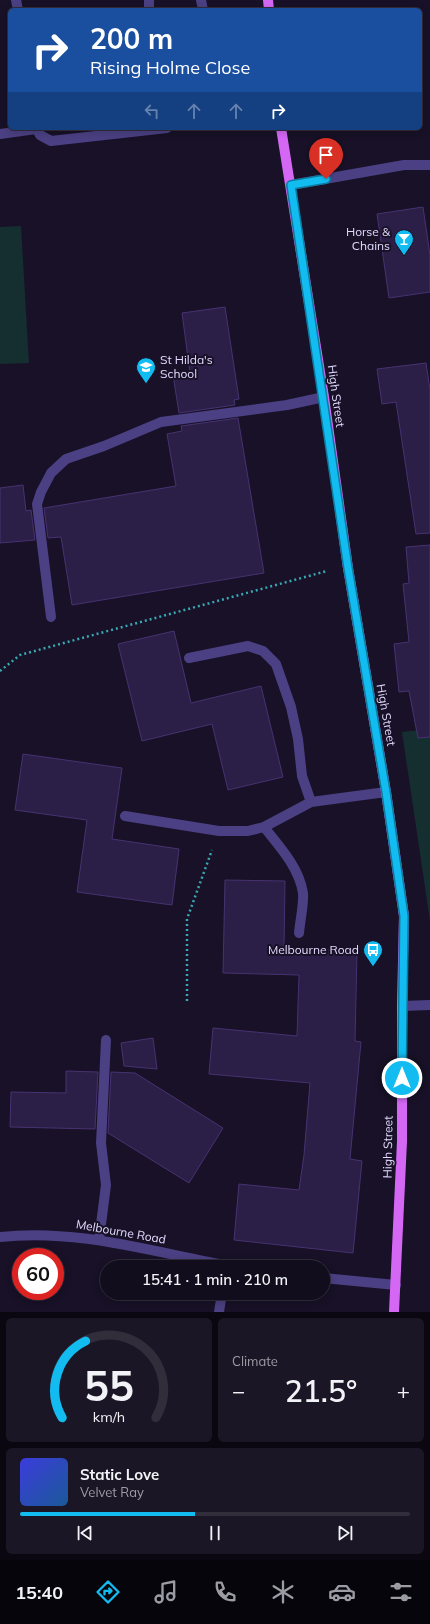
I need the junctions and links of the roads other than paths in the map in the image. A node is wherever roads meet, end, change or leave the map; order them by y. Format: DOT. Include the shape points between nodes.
graph roads {
  1 [pos="24,130"];
  2 [pos="37,130"];
  3 [pos="147,130"];
  4 [pos="282,130"];
  5 [pos="0,134"];
  6 [pos="430,165"];
  7 [pos="291,185"];
  8 [pos="324,397"];
  9 [pos="51,617"];
  10 [pos="189,658"];
  11 [pos="386,792"];
  12 [pos="311,802"];
  13 [pos="125,816"];
  14 [pos="264,827"];
  15 [pos="299,933"];
  16 [pos="430,1005"];
  17 [pos="402,1006"];
  18 [pos="106,1040"];
  19 [pos="0,1237"];
  20 [pos="99,1240"];
  21 [pos="196,1260"];
  22 [pos="330,1279"];
  23 [pos="396,1285"];
  24 [pos="221,1300"];
  25 [pos="219,1312"];
  26 [pos="394,1312"];
  1 -- 5 [label="street"];
  2 -- 3 [label="street" via="40,135 51,141"];
  4 -- 7 [label="main road, High Street"];
  6 -- 7 [label="street" via="404,165"];
  7 -- 8 [label="main road, High Street"];
  8 -- 9 [label="street" via="287,405 161,422 66,459 51,473 37,504"];
  8 -- 11 [label="main road, High Street" via="348,568"];
  10 -- 12 [label="street" via="248,646 263,651 276,664 291,707 302,776"];
  11 -- 12 [label="street"];
  11 -- 17 [label="main road, High Street" via="404,916"];
  12 -- 14 [label="street"];
  13 -- 14 [label="street" via="218,830 248,831"];
  14 -- 15 [label="street" via="286,855 303,893"];
  16 -- 17 [label="street"];
  17 -- 23 [label="main road, High Street" via="402,1141"];
  18 -- 20 [label="street" via="102,1143 106,1185"];
  19 -- 20 [label="street, Melbourne Road" via="71,1236"];
  20 -- 21 [label="street, Melbourne Road"];
  22 -- 23 [label="street"];
  23 -- 26 [label="main road, High Street"];
  24 -- 25 [label="street"];
}
